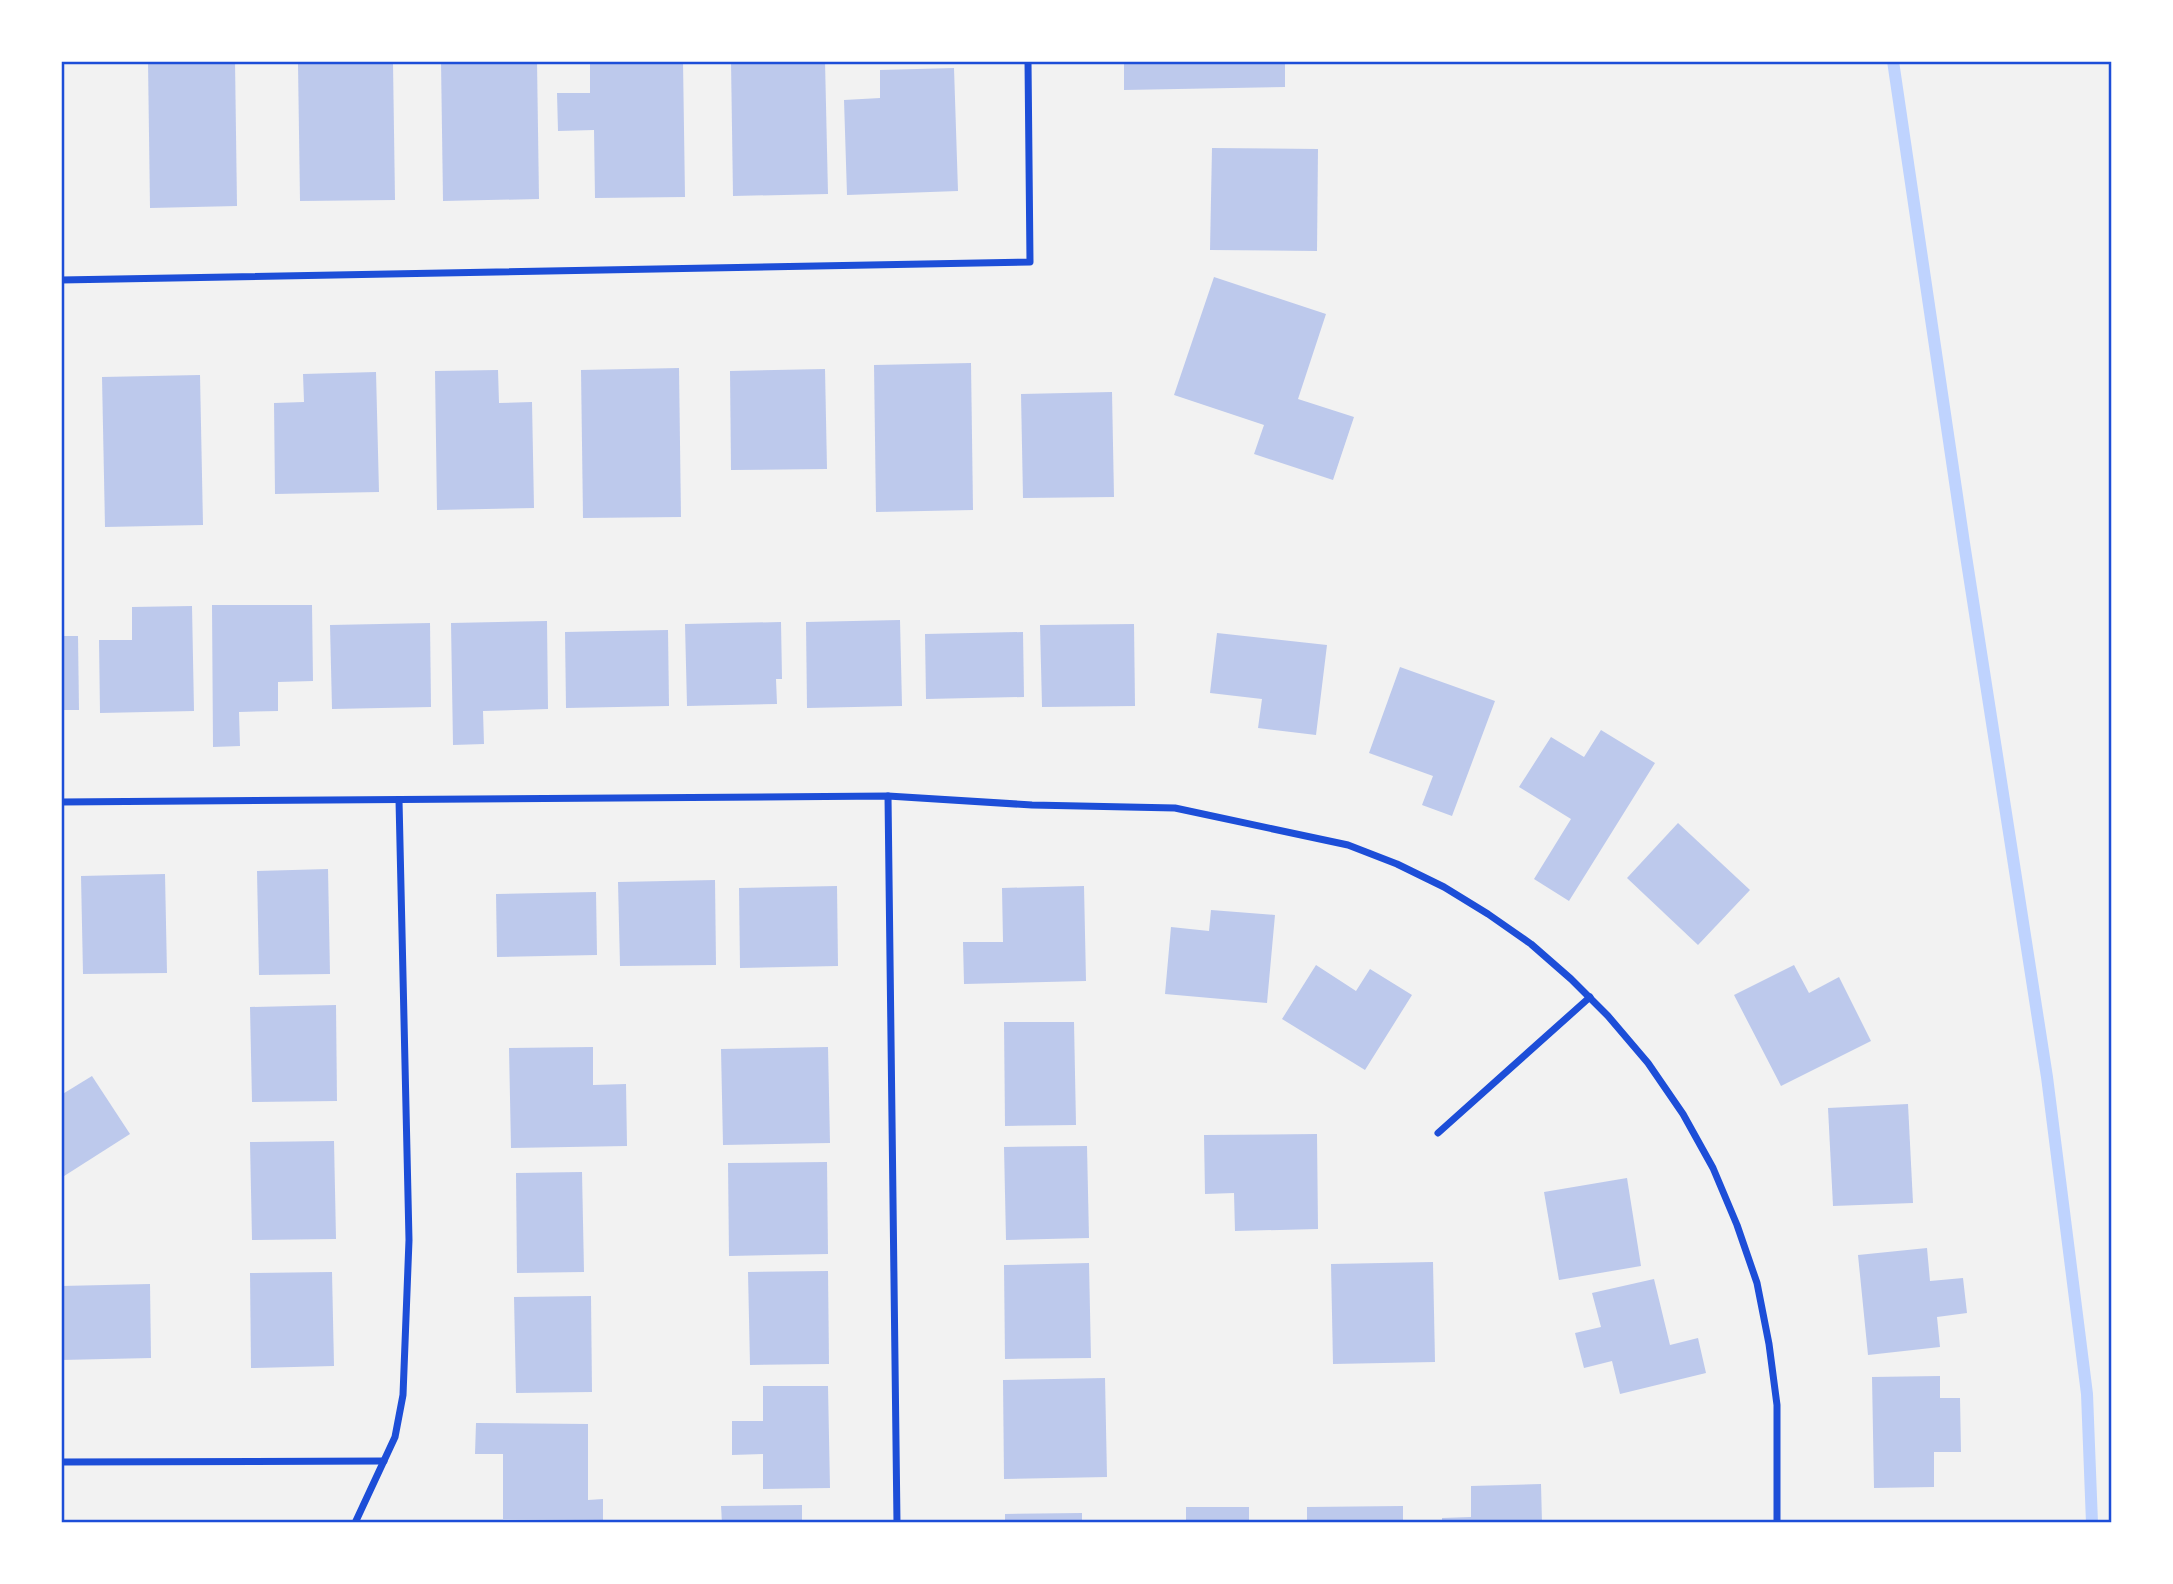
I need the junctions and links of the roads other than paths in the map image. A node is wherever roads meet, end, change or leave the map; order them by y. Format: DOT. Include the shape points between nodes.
graph roads {
  1 [pos="1028,61"];
  2 [pos="61,281"];
  3 [pos="888,796"];
  4 [pos="399,800"];
  5 [pos="61,802"];
  6 [pos="1590,997"];
  7 [pos="1438,1133"];
  8 [pos="384,1461"];
  9 [pos="61,1462"];
  10 [pos="355,1523"];
  11 [pos="897,1523"];
  12 [pos="1777,1523"];
  1 -- 2 [label="street" via="1030,262"];
  3 -- 4 [label="street"];
  3 -- 6 [label="street" via="1175,808 1348,845 1444,887 1488,914 1531,944"];
  3 -- 11 [label="street"];
  4 -- 5 [label="street"];
  4 -- 8 [label="street" via="409,1240 403,1395 395,1437"];
  6 -- 7 [label="street"];
  6 -- 12 [label="street" via="1648,1063 1683,1114 1737,1225 1769,1344 1777,1405"];
  8 -- 9 [label="street"];
  8 -- 10 [label="street"];
}
